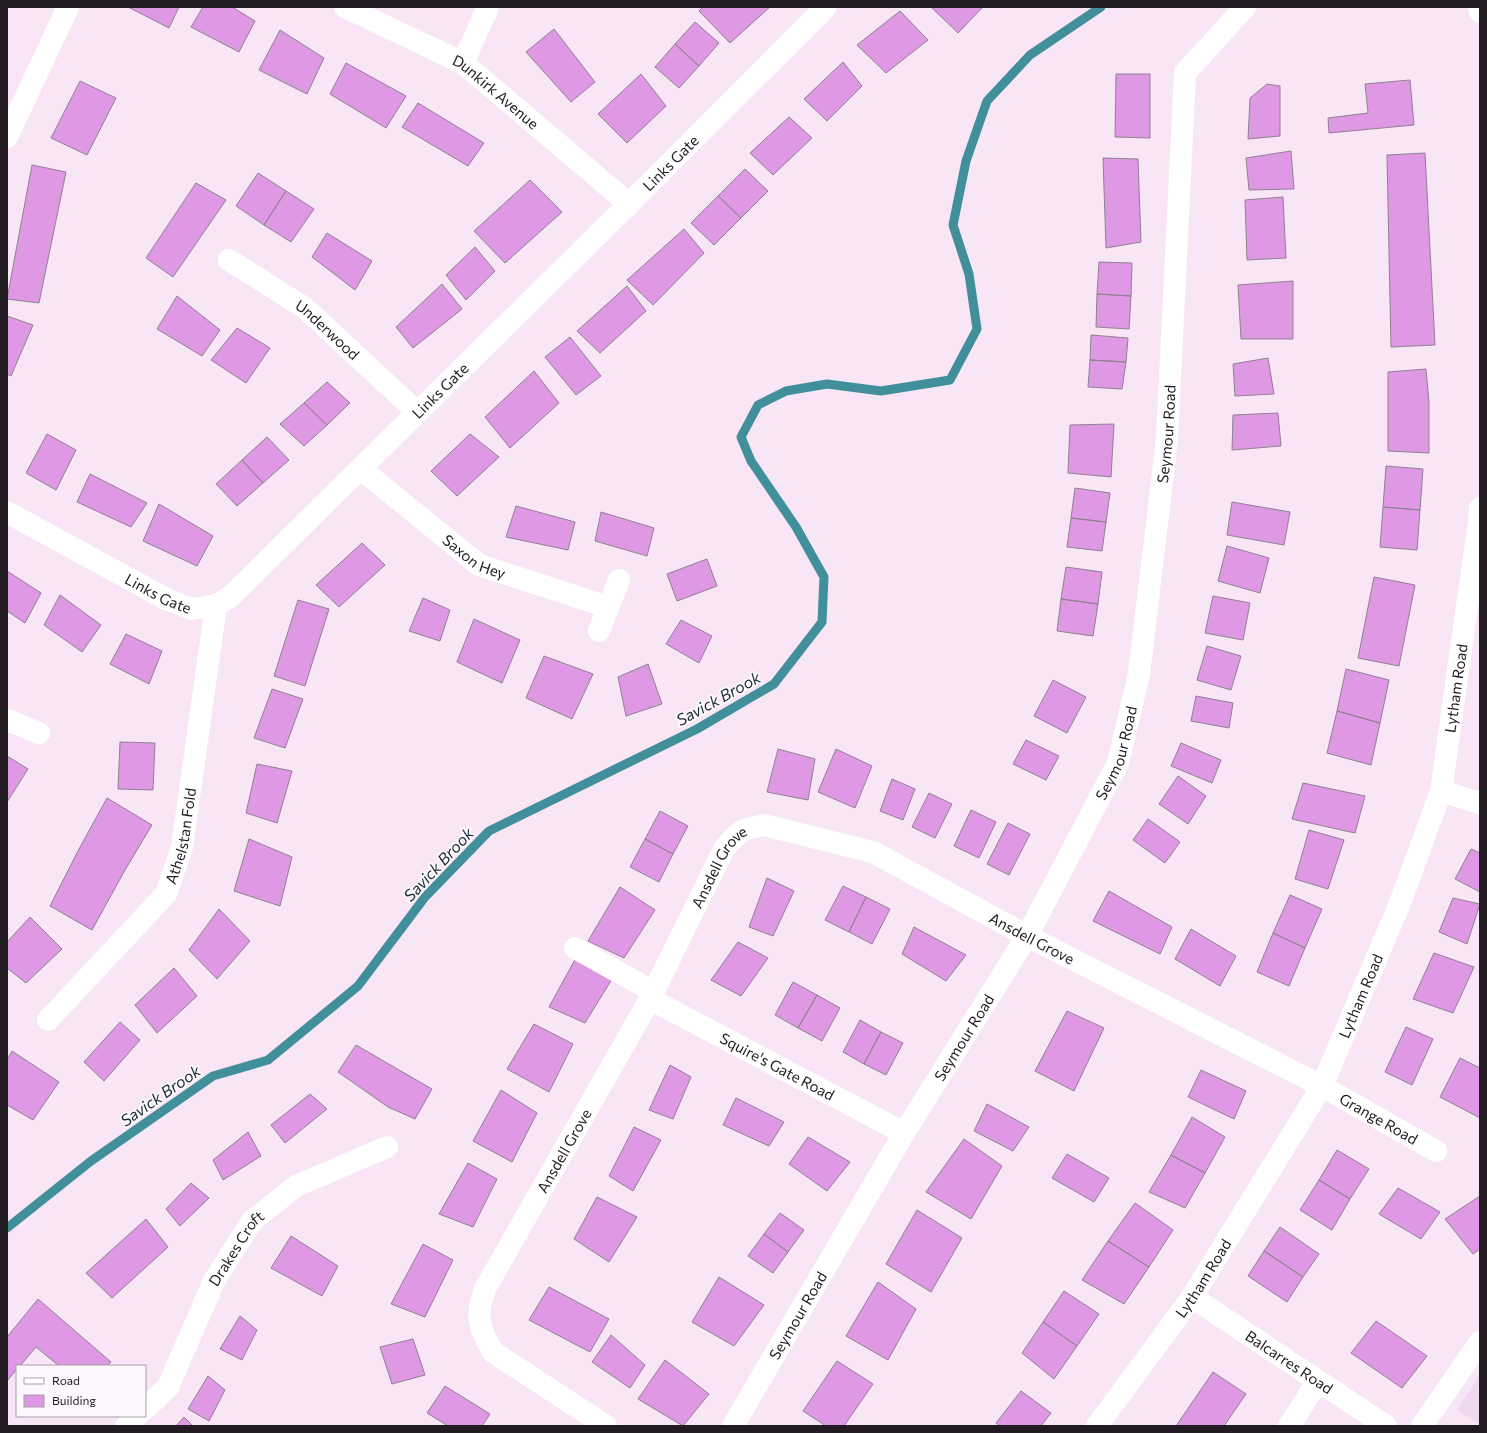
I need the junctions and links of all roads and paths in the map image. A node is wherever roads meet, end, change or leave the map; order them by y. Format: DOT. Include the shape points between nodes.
graph roads {
  1 [pos="68,7"];
  2 [pos="345,7"];
  3 [pos="488,7"];
  4 [pos="826,7"];
  5 [pos="1246,7"];
  6 [pos="1479,7"];
  7 [pos="1480,12"];
  8 [pos="463,63"];
  9 [pos="7,137"];
  10 [pos="629,204"];
  11 [pos="229,260"];
  12 [pos="418,412"];
  13 [pos="361,469"];
  14 [pos="1480,508"];
  15 [pos="7,512"];
  16 [pos="619,580"];
  17 [pos="216,605"];
  18 [pos="608,607"];
  19 [pos="599,631"];
  20 [pos="7,720"];
  21 [pos="39,733"];
  22 [pos="1440,791"];
  23 [pos="1480,803"];
  24 [pos="1027,936"];
  25 [pos="575,948"];
  26 [pos="652,996"];
  27 [pos="48,1020"];
  28 [pos="1322,1086"];
  29 [pos="904,1133"];
  30 [pos="387,1147"];
  31 [pos="1436,1151"];
  32 [pos="1192,1297"];
  33 [pos="1480,1342"];
  34 [pos="1318,1381"];
  35 [pos="146,1408"];
  36 [pos="136,1417"];
  37 [pos="126,1426"];
  38 [pos="606,1426"];
  39 [pos="733,1426"];
  40 [pos="1097,1426"];
  41 [pos="1289,1426"];
  42 [pos="1386,1426"];
  43 [pos="1422,1426"];
  1 -- 9 [label="street"];
  2 -- 8 [label="street, Dunkirk Avenue"];
  3 -- 8 [label="street"];
  4 -- 10 [label="street, Links Gate"];
  5 -- 24 [label="street, Seymour Road" via="1185,73 1167,439 1138,674 1118,764"];
  6 -- 7 [label="street"];
  8 -- 10 [label="street, Dunkirk Avenue"];
  10 -- 12 [label="street, Links Gate"];
  11 -- 12 [label="street, Underwood" via="305,308"];
  12 -- 13 [label="street, Links Gate"];
  13 -- 17 [label="street, Links Gate" via="230,597"];
  13 -- 18 [label="street, Saxon Hey" via="480,565"];
  14 -- 22 [label="street, Lytham Road"];
  15 -- 17 [label="street, Links Gate" via="166,599 192,610"];
  16 -- 18 [label="street"];
  17 -- 27 [label="street, Athelstan Fold" via="182,847 166,894"];
  18 -- 19 [label="street"];
  20 -- 21 [label="street"];
  22 -- 23 [label="street"];
  22 -- 28 [label="street, Lytham Road" via="1400,903"];
  24 -- 26 [label="street, Ansdell Grove" via="873,852 764,825 736,834 724,849"];
  24 -- 28 [label="street, Ansdell Grove"];
  24 -- 29 [label="street, Seymour Road"];
  25 -- 26 [label="street, Squire's Gate Road"];
  26 -- 29 [label="street, Squire's Gate Road"];
  26 -- 38 [label="street, Ansdell Grove" via="480,1301 479,1314 483,1334 493,1352"];
  28 -- 31 [label="street, Grange Road"];
  28 -- 32 [label="street, Lytham Road"];
  29 -- 39 [label="street, Seymour Road"];
  30 -- 35 [label="street, Drakes Croft" via="296,1186 252,1221 214,1281 168,1387"];
  32 -- 34 [label="street, Balcarres Road"];
  32 -- 40 [label="street, Lytham Road"];
  33 -- 43 [label="street"];
  34 -- 41 [label="street"];
  34 -- 42 [label="street, Balcarres Road"];
  36 -- 37 [label="street"];
}
